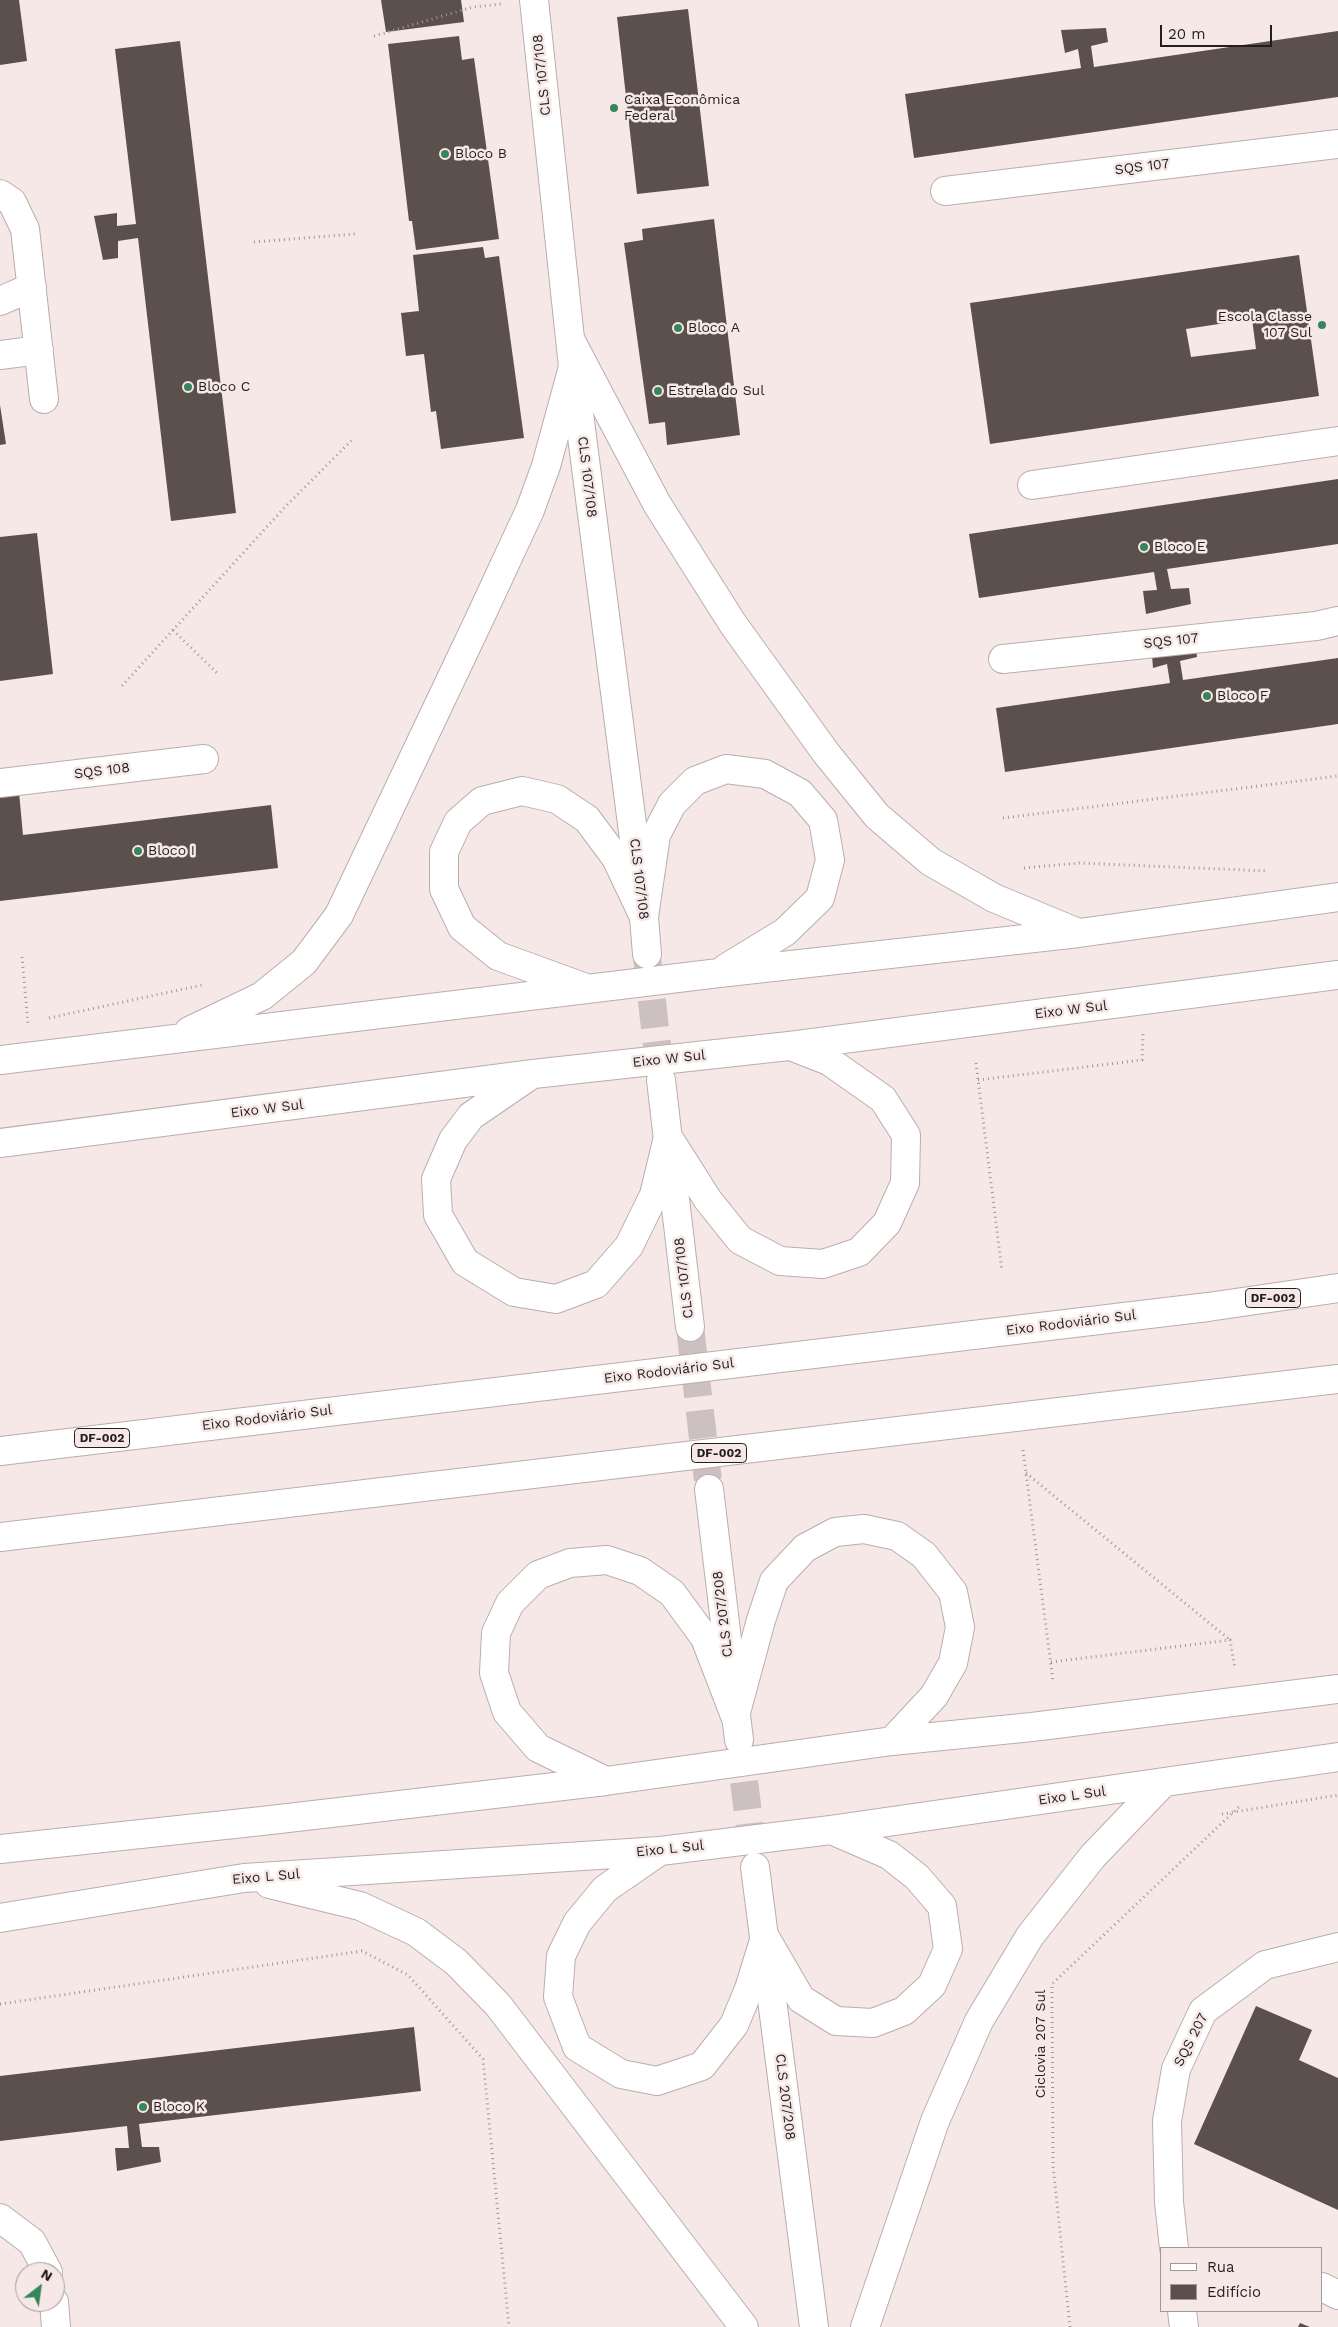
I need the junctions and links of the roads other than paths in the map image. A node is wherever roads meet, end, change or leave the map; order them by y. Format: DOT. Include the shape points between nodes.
graph roads {
  1 [pos="534,0"];
  2 [pos="1338,144"];
  3 [pos="945,191"];
  4 [pos="0,194"];
  5 [pos="32,287"];
  6 [pos="0,301"];
  7 [pos="39,350"];
  8 [pos="572,354"];
  9 [pos="0,355"];
  10 [pos="44,399"];
  11 [pos="1338,441"];
  12 [pos="1032,485"];
  13 [pos="1338,620"];
  14 [pos="1003,659"];
  15 [pos="204,759"];
  16 [pos="0,783"];
  17 [pos="1338,897"];
  18 [pos="644,917"];
  19 [pos="1079,933"];
  20 [pos="647,954"];
  21 [pos="719,972"];
  22 [pos="1338,975"];
  23 [pos="590,990"];
  24 [pos="166,1041"];
  25 [pos="789,1046"];
  26 [pos="0,1060"];
  27 [pos="533,1074"];
  28 [pos="661,1080"];
  29 [pos="668,1137"];
  30 [pos="0,1144"];
  31 [pos="1338,1288"];
  32 [pos="690,1327"];
  33 [pos="1338,1379"];
  34 [pos="0,1451"];
  35 [pos="709,1488"];
  36 [pos="0,1537"];
  37 [pos="1338,1689"];
  38 [pos="737,1728"];
  39 [pos="892,1741"];
  40 [pos="1338,1757"];
  41 [pos="606,1781"];
  42 [pos="1162,1784"];
  43 [pos="831,1830"];
  44 [pos="0,1849"];
  45 [pos="660,1851"];
  46 [pos="755,1867"];
  47 [pos="244,1878"];
  48 [pos="0,1918"];
  49 [pos="765,1938"];
  50 [pos="1338,1947"];
  51 [pos="0,2218"];
  52 [pos="1174,2247"];
  53 [pos="43,2262"];
  54 [pos="1323,2288"];
  55 [pos="1338,2295"];
  56 [pos="55,2312"];
  57 [pos="1182,2312"];
  58 [pos="56,2327"];
  59 [pos="744,2327"];
  60 [pos="814,2327"];
  61 [pos="865,2327"];
  62 [pos="1184,2327"];
  1 -- 8 [label="main road, CLS 107/108"];
  2 -- 3 [label="main road, SQS 107"];
  4 -- 5 [label="main road" via="12,202 25,229"];
  5 -- 6 [label="main road"];
  5 -- 7 [label="main road"];
  7 -- 9 [label="main road"];
  7 -- 10 [label="main road"];
  8 -- 18 [label="main road, CLS 107/108"];
  8 -- 19 [label="main road" via="657,504 728,616 826,753 877,816 939,867 994,898"];
  8 -- 24 [label="main road" via="546,466 530,510 339,915 304,962 262,996"];
  11 -- 12 [label="main road"];
  13 -- 14 [label="main road, SQS 107" via="1316,626"];
  15 -- 16 [label="main road, SQS 108"];
  17 -- 19 [label="main road"];
  18 -- 20 [label="main road, CLS 107/108"];
  18 -- 21 [label="main road" via="656,835 672,804 694,780 726,769 764,774 800,794 823,820 830,860 820,898 785,932"];
  18 -- 23 [label="main road" via="616,858 587,819 557,799 522,791 482,801 458,822 444,852 444,890 462,927 498,956"];
  19 -- 21 [label="main road"];
  21 -- 23 [label="main road"];
  22 -- 25 [label="main road, Eixo W Sul"];
  23 -- 24 [label="main road"];
  24 -- 26 [label="main road"];
  25 -- 27 [label="main road, Eixo W Sul"];
  25 -- 29 [label="main road" via="829,1060 884,1099 906,1135 905,1183 887,1223 858,1252 823,1264 780,1261 740,1240 708,1200"];
  27 -- 29 [label="main road" via="471,1116 454,1140 436,1178 438,1214 465,1262 514,1292 556,1299 596,1284 630,1246 654,1195"];
  27 -- 30 [label="main road, Eixo W Sul"];
  28 -- 29 [label="main road, CLS 107/108"];
  29 -- 32 [label="main road, CLS 107/108"];
  31 -- 34 [label="main road, Eixo Rodoviário Sul / DF-002" via="1198,1308"];
  33 -- 36 [label="main road, DF-002"];
  35 -- 38 [label="main road, CLS 207/208"];
  37 -- 39 [label="main road"];
  38 -- 39 [label="main road" via="761,1620 774,1581 805,1548 835,1532 864,1529 897,1536 924,1555 953,1592 960,1627 953,1664 934,1696"];
  38 -- 41 [label="main road" via="705,1638 672,1593 640,1571 607,1560 570,1563 538,1575 510,1604 496,1634 494,1673 507,1712 538,1748"];
  39 -- 41 [label="main road"];
  40 -- 42 [label="main road, Eixo L Sul"];
  41 -- 44 [label="main road"];
  42 -- 43 [label="main road, Eixo L Sul"];
  42 -- 61 [label="main road" via="1092,1856 1030,1936 979,2021 935,2120"];
  43 -- 45 [label="main road, Eixo L Sul"];
  43 -- 49 [label="main road" via="889,1855 917,1877 942,1906 948,1949 932,1984 904,2010 872,2024 836,2021 801,1999"];
  45 -- 47 [label="main road, Eixo L Sul"];
  45 -- 49 [label="main road" via="605,1889 577,1923 561,1956 558,1997 577,2047 621,2074 657,2081 702,2066 734,2025"];
  46 -- 49 [label="main road, CLS 207/208"];
  47 -- 48 [label="main road, Eixo L Sul"];
  47 -- 59 [label="main road" via="360,1906 416,1932 456,1962 498,2005"];
  49 -- 60 [label="main road, CLS 207/208"];
  50 -- 52 [label="main road, SQS 207" via="1265,1965 1203,2011 1176,2069 1167,2121"];
  51 -- 53 [label="main road" via="32,2242"];
  54 -- 55 [label="main road"];
  56 -- 58 [label="main road"];
  57 -- 62 [label="main road"];
}
